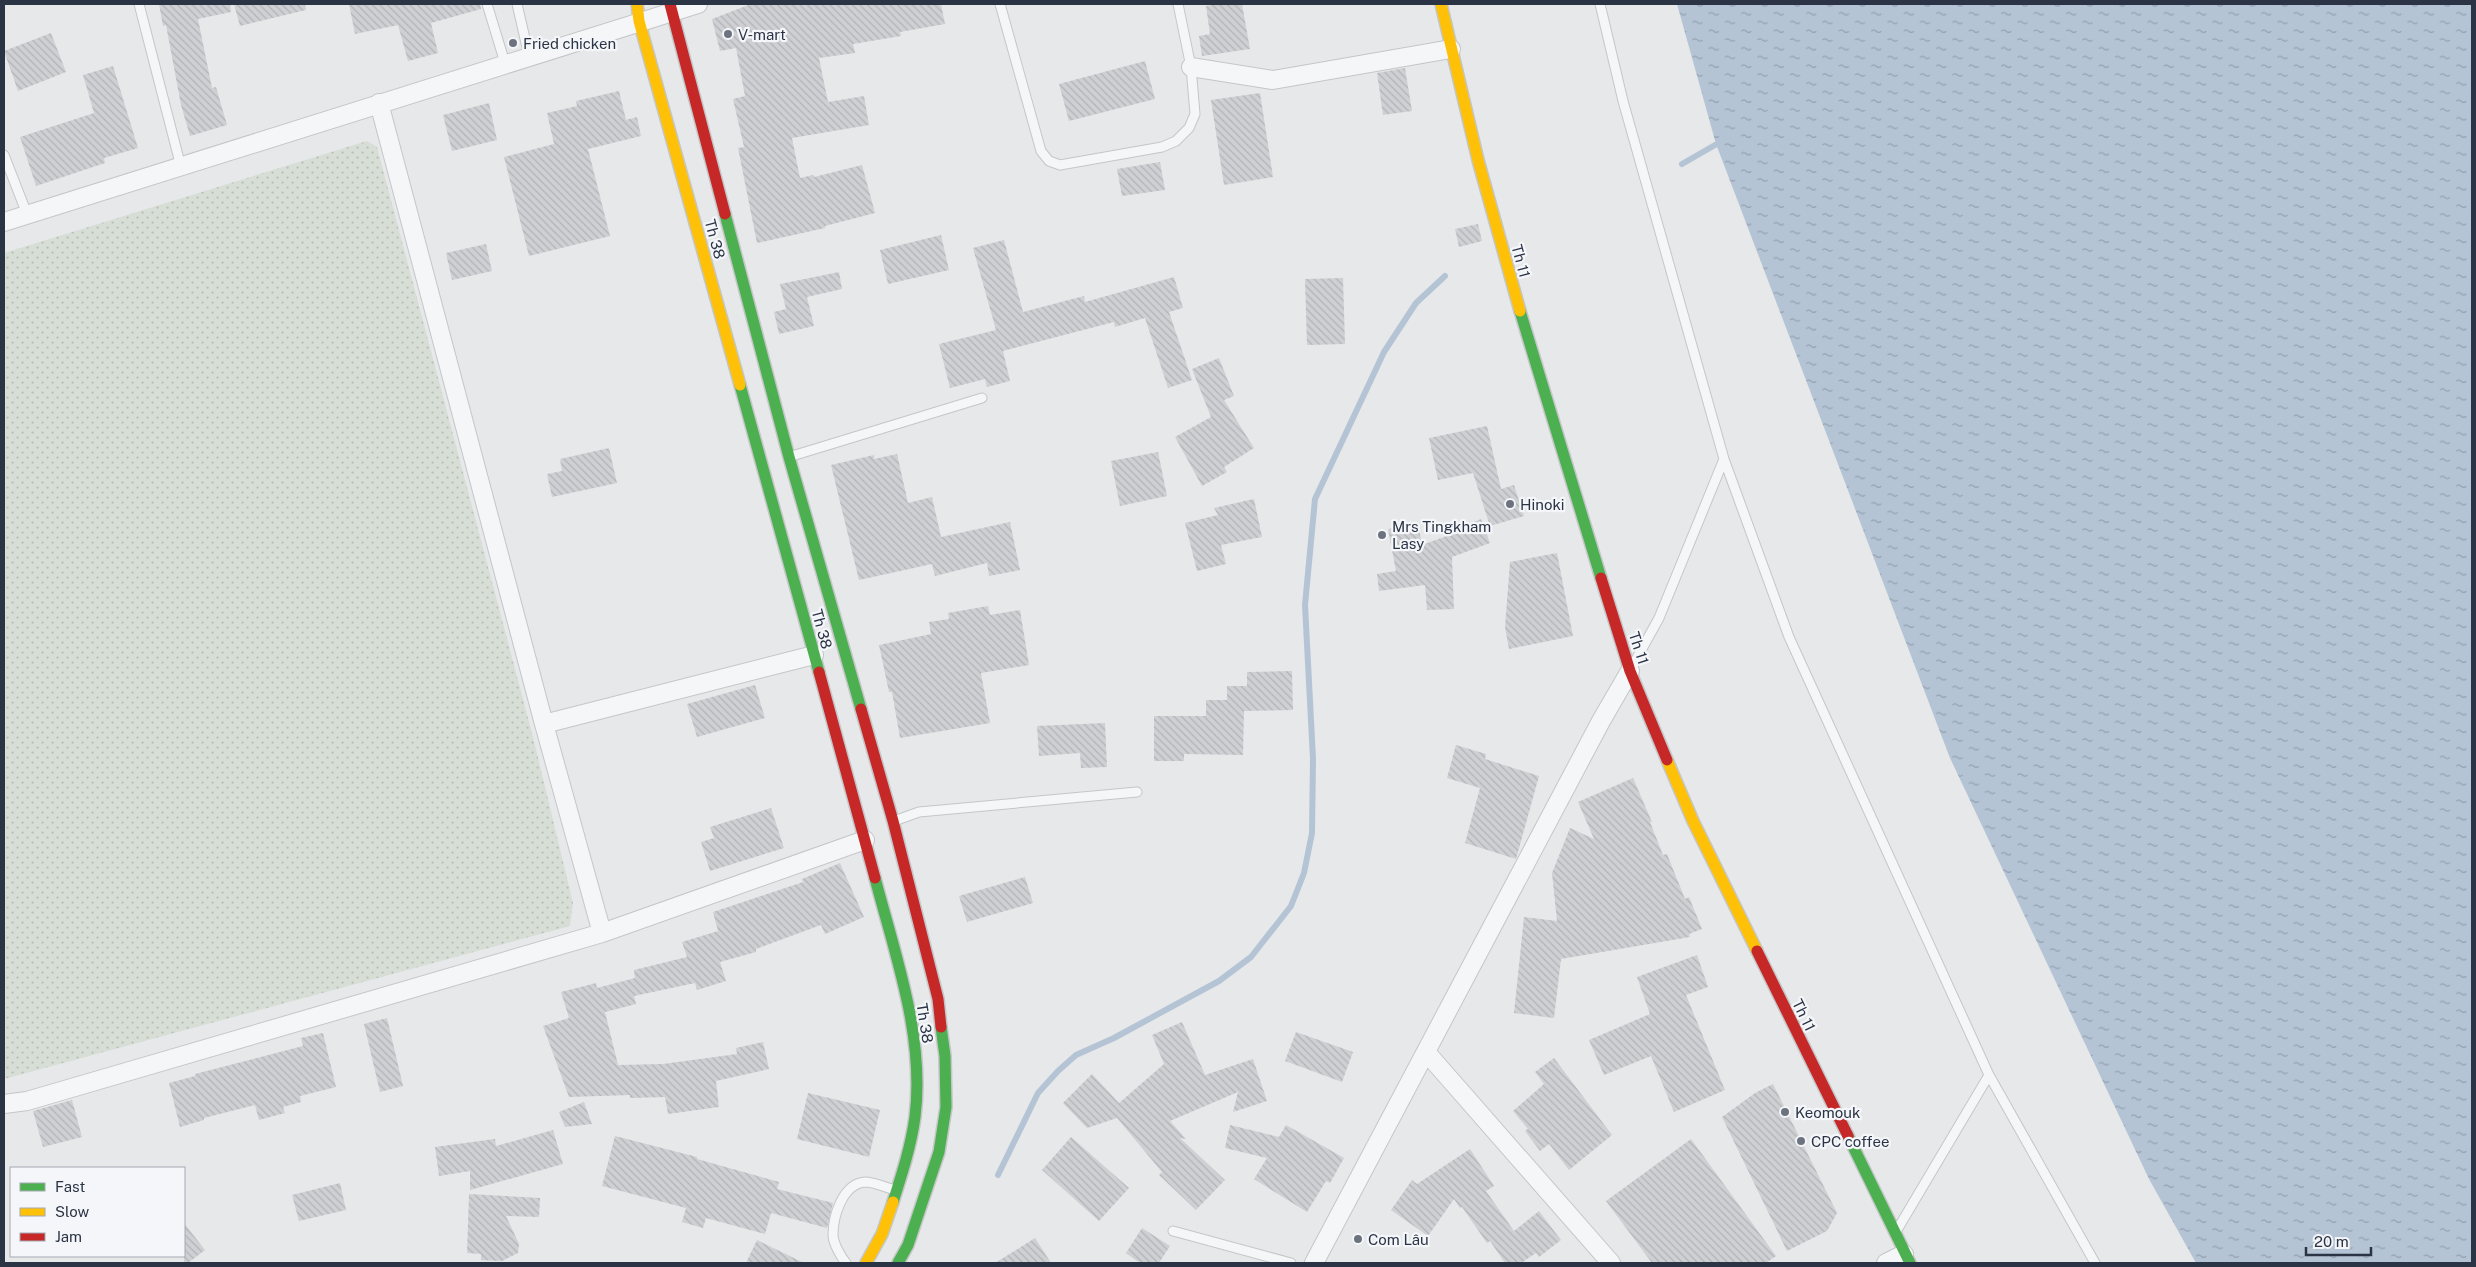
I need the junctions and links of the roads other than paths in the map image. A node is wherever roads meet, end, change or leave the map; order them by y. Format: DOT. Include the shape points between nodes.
graph roads {
  1 [pos="139,4"];
  2 [pos="487,4"];
  3 [pos="517,4"];
  4 [pos="698,4"];
  5 [pos="1000,4"];
  6 [pos="1178,4"];
  7 [pos="1441,4"];
  8 [pos="1600,4"];
  9 [pos="670,8"];
  10 [pos="638,12"];
  11 [pos="1451,49"];
  12 [pos="529,56"];
  13 [pos="505,63"];
  14 [pos="1191,67"];
  15 [pos="379,103"];
  16 [pos="4,155"];
  17 [pos="181,167"];
  18 [pos="27,214"];
  19 [pos="4,222"];
  20 [pos="982,398"];
  21 [pos="789,457"];
  22 [pos="1724,459"];
  23 [pos="814,655"];
  24 [pos="1630,671"];
  25 [pos="544,724"];
  26 [pos="1137,792"];
  27 [pos="893,821"];
  28 [pos="865,840"];
  29 [pos="602,933"];
  30 [pos="1426,1052"];
  31 [pos="1989,1075"];
  32 [pos="4,1104"];
  33 [pos="896,1190"];
  34 [pos="1173,1231"];
  35 [pos="1895,1235"];
  36 [pos="1907,1258"];
  37 [pos="846,1263"];
  38 [pos="866,1263"];
  39 [pos="898,1263"];
  40 [pos="1291,1263"];
  41 [pos="1314,1263"];
  42 [pos="1611,1263"];
  43 [pos="1886,1263"];
  44 [pos="2095,1263"];
  1 -- 17 [label="lane"];
  2 -- 13 [label="lane"];
  3 -- 12 [label="lane"];
  4 -- 9 [label="street"];
  5 -- 14 [label="lane" via="1041,151 1049,161 1060,165 1162,147 1176,141 1189,128 1195,114"];
  6 -- 14 [label="lane"];
  7 -- 11 [label="street, Th 11"];
  8 -- 22 [label="lane" via="1623,101"];
  9 -- 10 [label="street"];
  9 -- 21 [label="street, Th 38"];
  10 -- 12 [label="street"];
  10 -- 23 [label="street, Th 38"];
  11 -- 14 [label="street" via="1273,80"];
  11 -- 24 [label="street, Th 11" via="1512,286"];
  12 -- 13 [label="street"];
  13 -- 15 [label="street"];
  15 -- 17 [label="street"];
  15 -- 25 [label="street"];
  16 -- 18 [label="lane"];
  17 -- 18 [label="street"];
  18 -- 19 [label="street"];
  20 -- 21 [label="lane"];
  21 -- 27 [label="street, Th 38"];
  22 -- 24 [label="lane" via="1659,618"];
  22 -- 31 [label="lane" via="1789,637"];
  23 -- 25 [label="street"];
  23 -- 28 [label="street, Th 38"];
  24 -- 30 [label="street"];
  24 -- 35 [label="street, Th 11" via="1694,821"];
  25 -- 29 [label="street"];
  26 -- 27 [label="lane" via="919,812"];
  27 -- 39 [label="street, Th 38" via="938,999 946,1107 939,1152 908,1245"];
  28 -- 29 [label="street"];
  28 -- 33 [label="street, Th 38" via="912,1023 915,1116 908,1156"];
  29 -- 32 [label="street" via="27,1101"];
  30 -- 41 [label="street"];
  30 -- 42 [label="street"];
  31 -- 35 [label="lane"];
  31 -- 44 [label="lane"];
  33 -- 37 [label="lane" via="866,1182 844,1196 836,1213 833,1237"];
  33 -- 38 [label="street, Th 38" via="882,1234"];
  34 -- 40 [label="lane"];
  35 -- 36 [label="street, Th 11"];
  36 -- 43 [label="street"];
}
